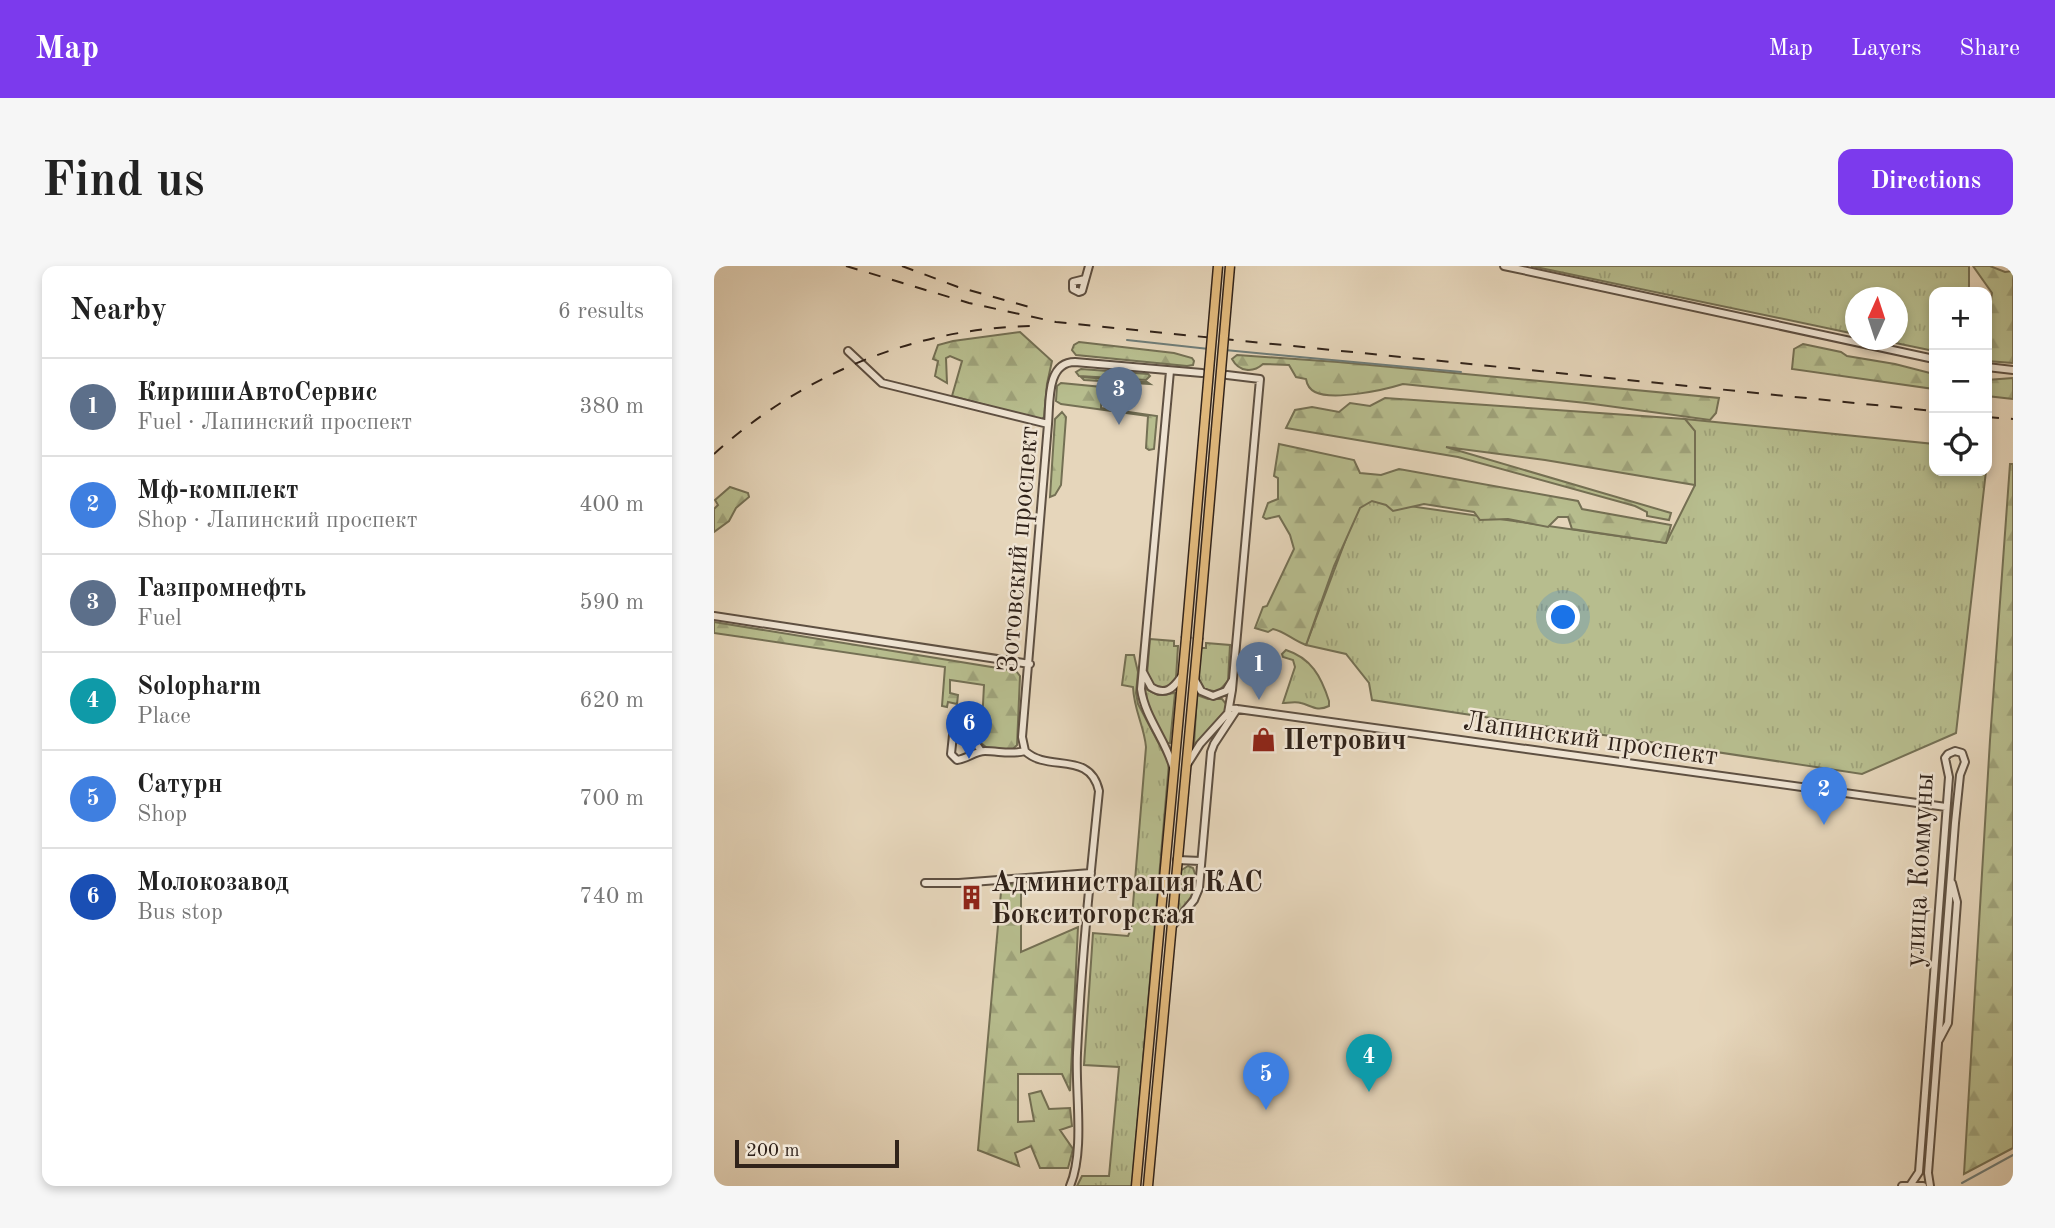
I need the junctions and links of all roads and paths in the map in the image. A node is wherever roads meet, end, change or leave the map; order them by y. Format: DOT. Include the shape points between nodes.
graph roads {
  1 [pos="1090,266"];
  2 [pos="1218,266"];
  3 [pos="1230,266"];
  4 [pos="1504,266"];
  5 [pos="1085,279"];
  6 [pos="848,351"];
  7 [pos="1929,358"];
  8 [pos="1992,368"];
  9 [pos="2013,370"];
  10 [pos="1170,371"];
  11 [pos="1202,373"];
  12 [pos="1227,375"];
  13 [pos="1048,424"];
  14 [pos="714,616"];
  15 [pos="1030,664"];
  16 [pos="1142,670"];
  17 [pos="1182,675"];
  18 [pos="1194,676"];
  19 [pos="1233,680"];
  20 [pos="1234,708"];
  21 [pos="981,751"];
  22 [pos="1025,751"];
  23 [pos="1173,769"];
  24 [pos="1184,771"];
  25 [pos="1947,807"];
  26 [pos="1177,860"];
  27 [pos="1201,861"];
  28 [pos="1091,873"];
  29 [pos="925,883"];
  30 [pos="1171,927"];
  31 [pos="1911,1184"];
  32 [pos="1070,1186"];
  33 [pos="1136,1186"];
  34 [pos="1148,1186"];
  35 [pos="1902,1186"];
  36 [pos="1923,1186"];
  37 [pos="1930,1186"];
  1 -- 5 [label="street"];
  2 -- 17 [label="main road, bridge"];
  3 -- 18 [label="main road, bridge"];
  4 -- 7 [label="street"];
  6 -- 13 [label="street" via="882,383"];
  8 -- 9 [label="street"];
  10 -- 11 [label="street"];
  10 -- 13 [label="street, Зотовский проспект" via="1069,362 1056,372"];
  10 -- 16 [label="street"];
  12 -- 19 [label="street" via="1260,379"];
  13 -- 15 [label="street, Зотовский проспект"];
  14 -- 15 [label="street"];
  15 -- 22 [label="street, Зотовский проспект" via="1022,737"];
  16 -- 17 [label="street" via="1151,687 1164,692"];
  16 -- 23 [label="street" via="1142,701"];
  17 -- 23 [label="main road"];
  18 -- 19 [label="street" via="1201,691 1213,696 1226,691"];
  18 -- 24 [label="main road"];
  19 -- 20 [label="street"];
  20 -- 24 [label="street" via="1192,754"];
  20 -- 25 [label="street, Лапинский проспект"];
  20 -- 27 [label="street" via="1214,744 1209,767"];
  21 -- 21 [label="street" via="968,735 953,735 951,754 957,760"];
  21 -- 22 [label="street"];
  22 -- 28 [label="street" via="1084,769 1094,778 1099,791"];
  23 -- 33 [label="main road"];
  24 -- 26 [label="main road"];
  25 -- 31 [label="street, улица Коммуны" via="1919,1172"];
  25 -- 37 [label="street, улица Коммуны" via="1945,758 1955,751 1962,753 1965,762 1950,880"];
  26 -- 27 [label="street"];
  26 -- 30 [label="main road"];
  27 -- 30 [label="street" via="1197,894"];
  28 -- 29 [label="street"];
  28 -- 32 [label="street" via="1076,1057 1077,1153"];
  30 -- 34 [label="main road"];
  31 -- 35 [label="street"];
  31 -- 36 [label="street"];
}
